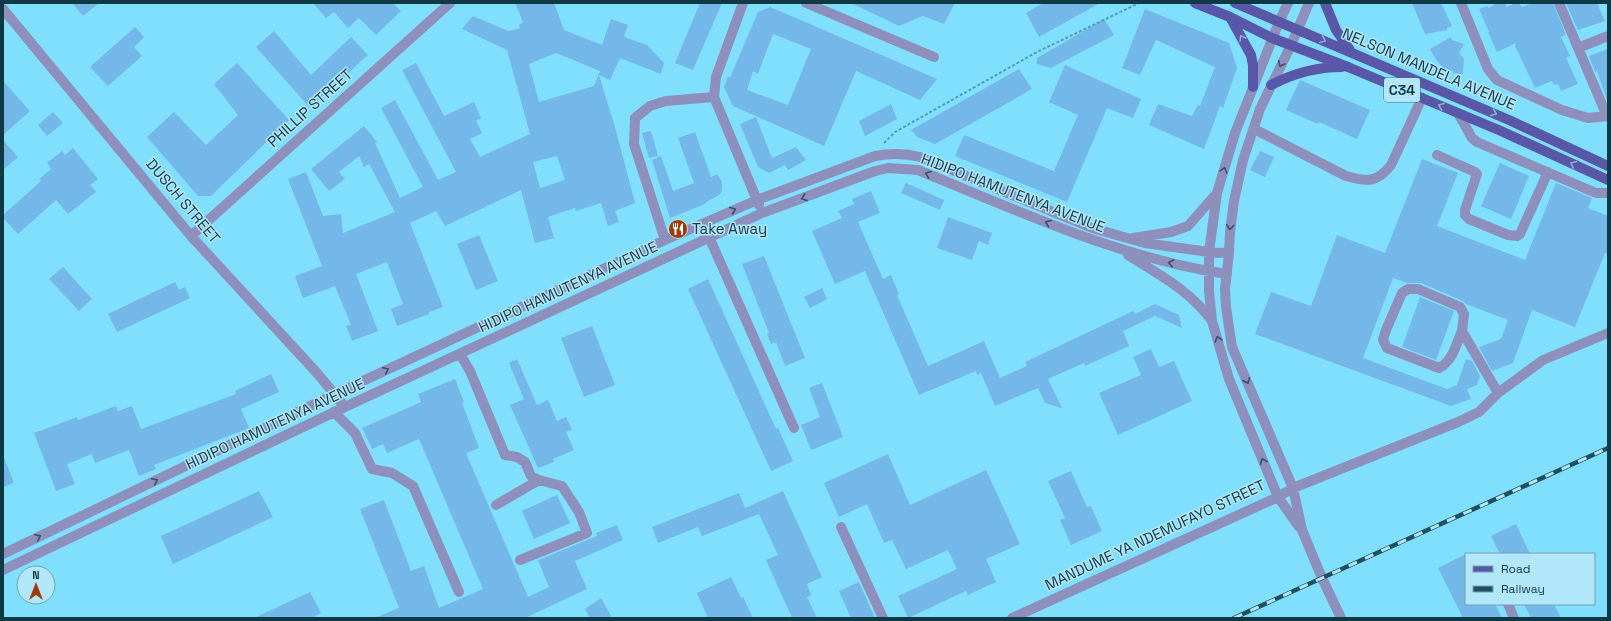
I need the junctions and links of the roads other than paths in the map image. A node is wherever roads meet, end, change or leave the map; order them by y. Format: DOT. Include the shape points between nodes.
graph roads {
  1 [pos="450,3"];
  2 [pos="743,3"];
  3 [pos="806,3"];
  4 [pos="1195,3"];
  5 [pos="1235,3"];
  6 [pos="1288,3"];
  7 [pos="1309,3"];
  8 [pos="1325,3"];
  9 [pos="1461,3"];
  10 [pos="1560,3"];
  11 [pos="3,9"];
  12 [pos="1230,17"];
  13 [pos="1279,22"];
  14 [pos="1298,29"];
  15 [pos="1608,36"];
  16 [pos="1272,38"];
  17 [pos="1291,45"];
  18 [pos="1578,48"];
  19 [pos="1351,52"];
  20 [pos="934,57"];
  21 [pos="1348,67"];
  22 [pos="1271,85"];
  23 [pos="1253,87"];
  24 [pos="714,97"];
  25 [pos="1422,98"];
  26 [pos="1458,113"];
  27 [pos="1608,116"];
  28 [pos="1254,129"];
  29 [pos="1437,156"];
  30 [pos="1608,166"];
  31 [pos="1548,172"];
  32 [pos="1608,180"];
  33 [pos="1217,193"];
  34 [pos="1608,193"];
  35 [pos="757,200"];
  36 [pos="762,213"];
  37 [pos="191,236"];
  38 [pos="709,237"];
  39 [pos="1127,238"];
  40 [pos="665,240"];
  41 [pos="1119,250"];
  42 [pos="1209,252"];
  43 [pos="1229,253"];
  44 [pos="1210,272"];
  45 [pos="1227,274"];
  46 [pos="1212,321"];
  47 [pos="1462,331"];
  48 [pos="1608,333"];
  49 [pos="460,354"];
  50 [pos="1498,393"];
  51 [pos="335,394"];
  52 [pos="345,407"];
  53 [pos="334,412"];
  54 [pos="794,428"];
  55 [pos="539,480"];
  56 [pos="1294,488"];
  57 [pos="1278,497"];
  58 [pos="496,504"];
  59 [pos="841,527"];
  60 [pos="1302,530"];
  61 [pos="3,554"];
  62 [pos="520,560"];
  63 [pos="3,570"];
  64 [pos="459,592"];
  65 [pos="1508,605"];
  66 [pos="882,618"];
  67 [pos="1012,618"];
  68 [pos="1341,618"];
  69 [pos="1514,618"];
  1 -- 37 [label="street, PHILLIP STREET"];
  2 -- 24 [label="street" via="716,77"];
  3 -- 20 [label="street"];
  4 -- 12 [label="main road, NELSON MANDELA AVENUE / C34"];
  5 -- 13 [label="main road, NELSON MANDELA AVENUE / C34"];
  6 -- 13 [label="street, MANDUME YA NDEMUFAYO STREET"];
  7 -- 14 [label="street"];
  8 -- 19 [label="main road" via="1336,30"];
  9 -- 27 [label="street" via="1488,69 1497,80 1562,110 1588,118"];
  10 -- 18 [label="street"];
  11 -- 37 [label="street, DUSCH STREET"];
  12 -- 16 [label="main road, NELSON MANDELA AVENUE / C34"];
  23 -- 12 [label="main road, one-way" via="1251,55"];
  13 -- 14 [label="main road, NELSON MANDELA AVENUE / C34"];
  13 -- 16 [label="street, MANDUME YA NDEMUFAYO STREET"];
  14 -- 17 [label="street"];
  14 -- 19 [label="main road, NELSON MANDELA AVENUE / C34, one-way"];
  15 -- 18 [label="street"];
  16 -- 17 [label="main road, NELSON MANDELA AVENUE / C34"];
  16 -- 23 [label="street, MANDUME YA NDEMUFAYO STREET"];
  17 -- 21 [label="main road, NELSON MANDELA AVENUE / C34"];
  17 -- 22 [label="street, one-way"];
  18 -- 27 [label="street"];
  19 -- 30 [label="main road, NELSON MANDELA AVENUE / C34, one-way"];
  21 -- 22 [label="main road" via="1322,67 1284,78"];
  21 -- 25 [label="main road, NELSON MANDELA AVENUE / C34"];
  22 -- 28 [label="street"];
  33 -- 23 [label="street, MANDUME YA NDEMUFAYO STREET, one-way" via="1235,133"];
  24 -- 35 [label="street"];
  24 -- 40 [label="street" via="666,101 650,106 635,118 634,144"];
  26 -- 25 [label="main road, NELSON MANDELA AVENUE / C34, one-way"];
  25 -- 28 [label="street" via="1391,165 1385,173 1374,180 1361,181 1346,176"];
  26 -- 31 [label="street" via="1477,142"];
  32 -- 26 [label="main road, NELSON MANDELA AVENUE / C34, one-way"];
  28 -- 43 [label="street, one-way" via="1243,160 1234,201"];
  29 -- 31 [label="street" via="1477,174 1465,215 1469,219 1512,236 1520,234"];
  31 -- 34 [label="street" via="1596,193"];
  33 -- 39 [label="street" via="1188,226 1171,232"];
  33 -- 42 [label="street, MANDUME YA NDEMUFAYO STREET"];
  35 -- 36 [label="street"];
  35 -- 39 [label="street, HIDIPO HAMUTENYA AVENUE" via="875,156 904,153 920,157 1092,228"];
  40 -- 35 [label="street, HIDIPO HAMUTENYA AVENUE, one-way"];
  36 -- 38 [label="street, HIDIPO HAMUTENYA AVENUE"];
  41 -- 36 [label="street, HIDIPO HAMUTENYA AVENUE, one-way" via="918,170 904,168 875,171"];
  37 -- 51 [label="street, DUSCH STREET"];
  38 -- 49 [label="street, HIDIPO HAMUTENYA AVENUE"];
  38 -- 54 [label="street"];
  39 -- 42 [label="street, HIDIPO HAMUTENYA AVENUE"];
  51 -- 40 [label="street, HIDIPO HAMUTENYA AVENUE, one-way"];
  44 -- 41 [label="street, HIDIPO HAMUTENYA AVENUE, one-way"];
  41 -- 46 [label="street" via="1186,294 1204,309"];
  42 -- 43 [label="street, HIDIPO HAMUTENYA AVENUE"];
  42 -- 44 [label="street, MANDUME YA NDEMUFAYO STREET"];
  43 -- 45 [label="street"];
  44 -- 45 [label="street, HIDIPO HAMUTENYA AVENUE"];
  44 -- 46 [label="street, MANDUME YA NDEMUFAYO STREET"];
  45 -- 56 [label="street, one-way" via="1226,306 1232,348"];
  57 -- 46 [label="street, MANDUME YA NDEMUFAYO STREET, one-way" via="1229,379"];
  47 -- 47 [label="street" via="1451,357 1439,368 1388,348 1383,340 1402,293 1408,289 1418,289 1460,307 1464,314"];
  47 -- 50 [label="street"];
  48 -- 50 [label="street" via="1543,360"];
  49 -- 52 [label="street, HIDIPO HAMUTENYA AVENUE"];
  49 -- 55 [label="street" via="470,371 505,455 517,456 524,462 531,476"];
  50 -- 56 [label="street" via="1478,412 1458,422"];
  51 -- 52 [label="street, DUSCH STREET"];
  61 -- 51 [label="street, HIDIPO HAMUTENYA AVENUE, one-way"];
  52 -- 53 [label="street, HIDIPO HAMUTENYA AVENUE"];
  53 -- 63 [label="street, HIDIPO HAMUTENYA AVENUE"];
  53 -- 64 [label="street" via="355,433 372,469 392,473 413,486"];
  55 -- 58 [label="street"];
  55 -- 62 [label="street" via="562,486 579,512 587,533"];
  56 -- 57 [label="street"];
  56 -- 60 [label="street"];
  57 -- 60 [label="street"];
  57 -- 67 [label="street, MANDUME YA NDEMUFAYO STREET"];
  59 -- 66 [label="street"];
  60 -- 68 [label="street"];
  65 -- 69 [label="street"];
}
